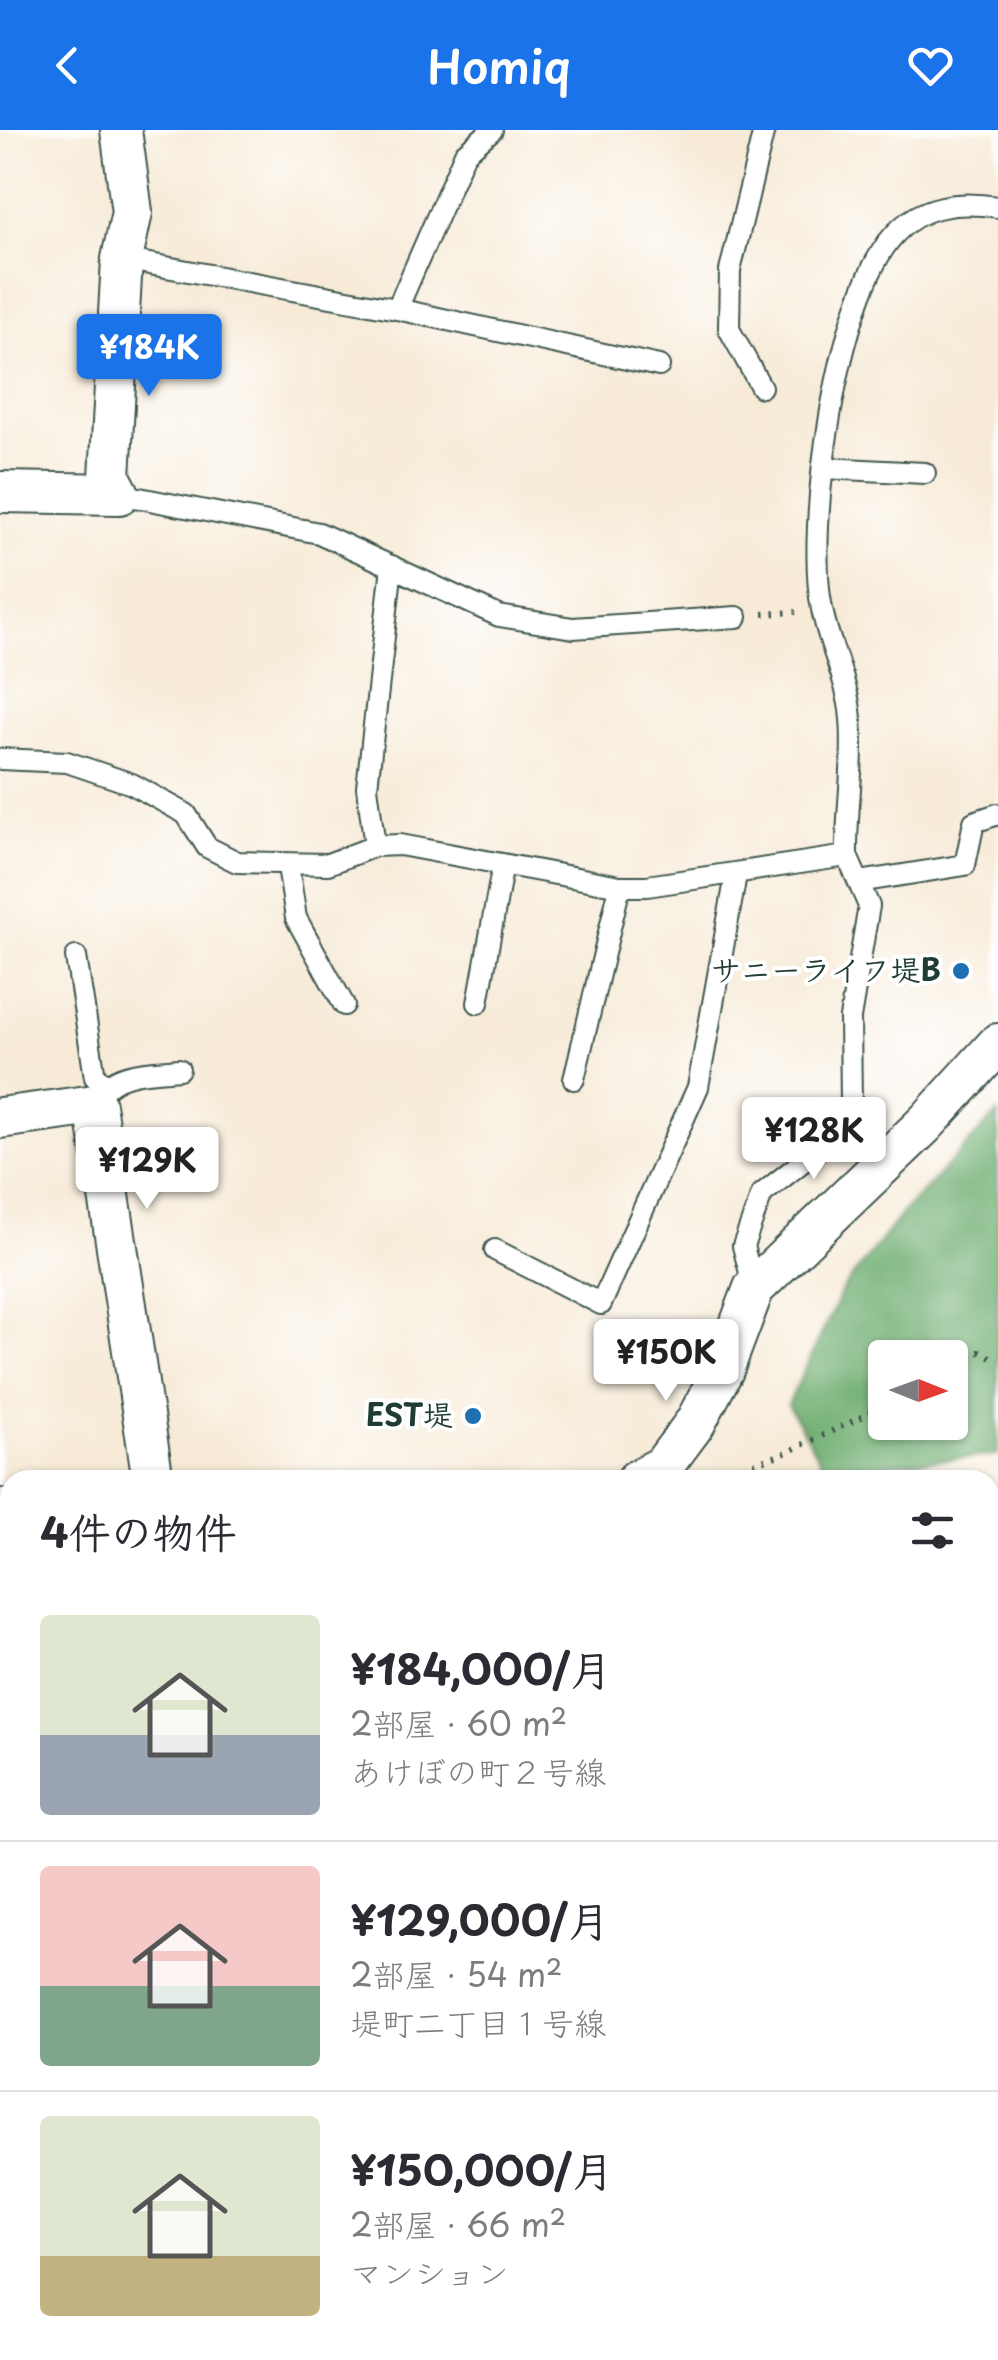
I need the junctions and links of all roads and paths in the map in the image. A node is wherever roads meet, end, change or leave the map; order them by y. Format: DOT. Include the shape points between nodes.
graph roads {
  1 [pos="122,130"];
  2 [pos="492,130"];
  3 [pos="764,130"];
  4 [pos="998,207"];
  5 [pos="122,259"];
  6 [pos="397,309"];
  7 [pos="659,366"];
  8 [pos="761,387"];
  9 [pos="824,468"];
  10 [pos="925,473"];
  11 [pos="0,492"];
  12 [pos="119,494"];
  13 [pos="392,566"];
  14 [pos="822,609"];
  15 [pos="736,617"];
  16 [pos="0,760"];
  17 [pos="998,814"];
  18 [pos="375,846"];
  19 [pos="848,856"];
  20 [pos="503,864"];
  21 [pos="288,866"];
  22 [pos="736,875"];
  23 [pos="858,882"];
  24 [pos="620,886"];
  25 [pos="76,957"];
  26 [pos="478,1003"];
  27 [pos="344,1005"];
  28 [pos="995,1046"];
  29 [pos="179,1069"];
  30 [pos="574,1079"];
  31 [pos="102,1095"];
  32 [pos="0,1118"];
  33 [pos="495,1250"];
  34 [pos="754,1288"];
  35 [pos="968,1357"];
  36 [pos="998,1360"];
  37 [pos="868,1414"];
  38 [pos="152,1470"];
  39 [pos="656,1470"];
  40 [pos="734,1470"];
  1 -- 5 [label="street" via="132,212"];
  2 -- 6 [label="lane" via="465,153"];
  3 -- 8 [label="lane" via="730,271 730,329"];
  4 -- 9 [label="lane" via="936,206 895,233 869,269"];
  5 -- 6 [label="lane"];
  5 -- 12 [label="street" via="110,477"];
  6 -- 7 [label="lane"];
  9 -- 10 [label="lane"];
  9 -- 14 [label="lane"];
  11 -- 12 [label="street"];
  12 -- 13 [label="lane" via="319,532"];
  13 -- 15 [label="lane" via="499,616 573,628"];
  13 -- 18 [label="lane" via="367,787"];
  14 -- 15 [label="path"];
  14 -- 19 [label="lane" via="852,722"];
  16 -- 21 [label="lane" via="67,762 132,784 186,814 207,847 237,862"];
  17 -- 23 [label="lane" via="974,822 965,865"];
  18 -- 20 [label="lane"];
  18 -- 21 [label="lane" via="328,864"];
  19 -- 22 [label="lane"];
  19 -- 23 [label="lane"];
  20 -- 24 [label="lane"];
  20 -- 26 [label="lane"];
  21 -- 27 [label="lane" via="296,918"];
  22 -- 24 [label="lane"];
  22 -- 33 [label="lane" via="698,1087 602,1304"];
  23 -- 34 [label="lane" via="868,906 850,1018 851,1102 816,1152 762,1194 743,1246"];
  24 -- 30 [label="lane"];
  25 -- 31 [label="lane"];
  28 -- 34 [label="street" via="926,1124"];
  29 -- 31 [label="lane" via="132,1074"];
  31 -- 32 [label="street"];
  31 -- 38 [label="street"];
  34 -- 39 [label="street" via="695,1423"];
  35 -- 36 [label="path" via="979,1352"];
  37 -- 40 [label="path"];
}
